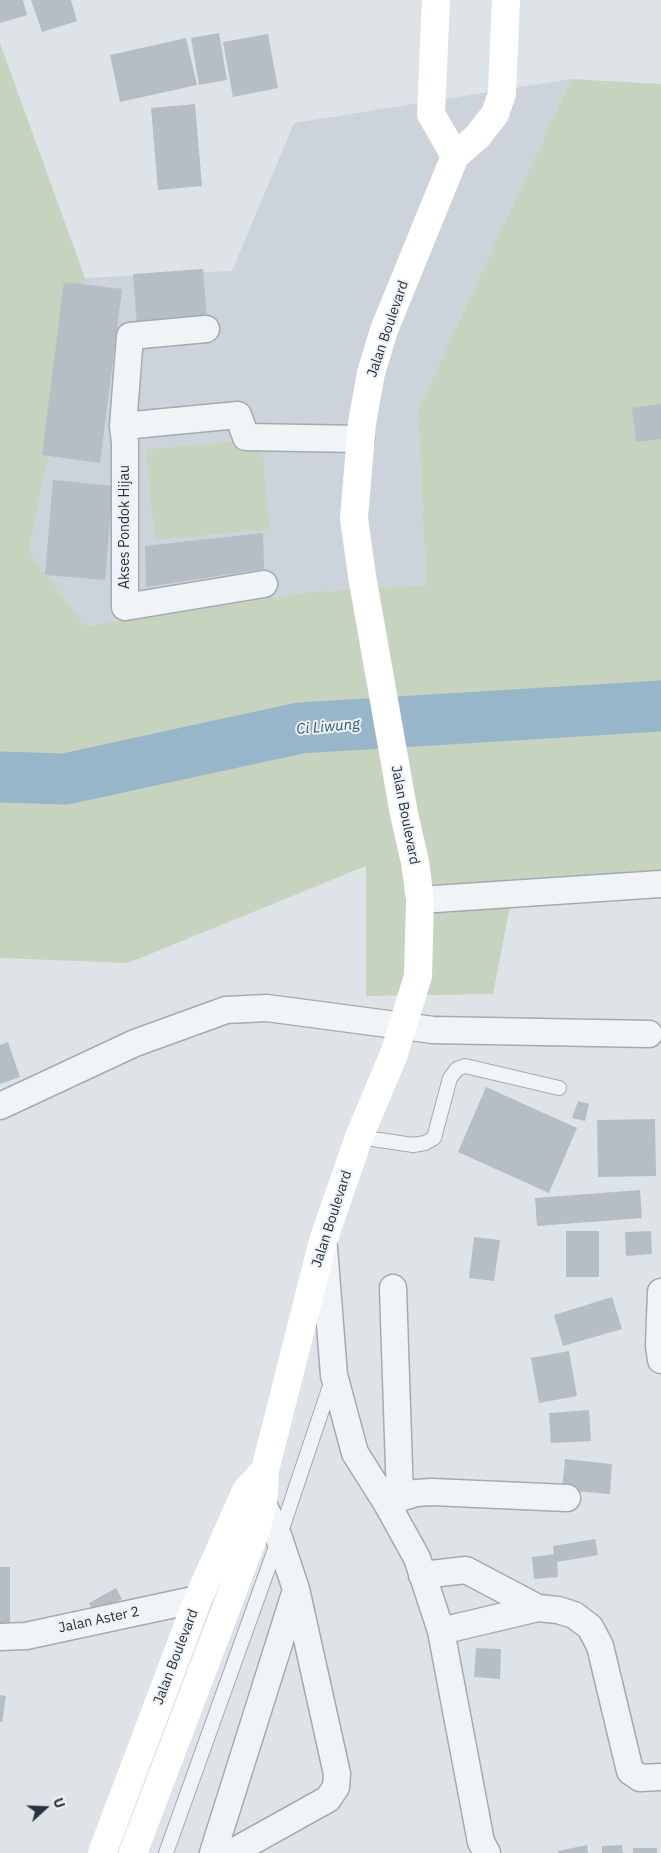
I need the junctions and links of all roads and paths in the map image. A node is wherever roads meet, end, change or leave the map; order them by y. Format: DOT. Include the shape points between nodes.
graph roads {
  1 [pos="436,0"];
  2 [pos="506,0"];
  3 [pos="455,156"];
  4 [pos="206,329"];
  5 [pos="123,426"];
  6 [pos="361,439"];
  7 [pos="264,584"];
  8 [pos="661,884"];
  9 [pos="420,900"];
  10 [pos="403,1028"];
  11 [pos="648,1034"];
  12 [pos="560,1088"];
  13 [pos="0,1106"];
  14 [pos="359,1137"];
  15 [pos="323,1241"];
  16 [pos="393,1288"];
  17 [pos="661,1292"];
  18 [pos="660,1351"];
  19 [pos="334,1375"];
  20 [pos="254,1497"];
  21 [pos="567,1498"];
  22 [pos="393,1500"];
  23 [pos="279,1538"];
  24 [pos="422,1575"];
  25 [pos="296,1589"];
  26 [pos="198,1599"];
  27 [pos="538,1608"];
  28 [pos="441,1632"];
  29 [pos="0,1636"];
  30 [pos="661,1777"];
  31 [pos="102,1853"];
  32 [pos="133,1853"];
  33 [pos="166,1853"];
  34 [pos="213,1853"];
  35 [pos="231,1853"];
  36 [pos="487,1853"];
  1 -- 3 [label="main road" via="431,114"];
  2 -- 3 [label="main road, Jalan Boulevard" via="502,94 494,114 483,129"];
  3 -- 6 [label="main road, Jalan Boulevard" via="384,330 371,373"];
  4 -- 5 [label="street, Akses Pondok Hijau" via="130,336"];
  5 -- 6 [label="street" via="238,415 246,437"];
  5 -- 7 [label="street, Akses Pondok Hijau" via="126,443 125,607"];
  6 -- 9 [label="main road, Jalan Boulevard" via="354,518"];
  8 -- 9 [label="street"];
  9 -- 10 [label="main road, Jalan Boulevard" via="418,976"];
  10 -- 11 [label="street"];
  10 -- 13 [label="street" via="267,1008 226,1010 135,1043"];
  10 -- 14 [label="main road, Jalan Boulevard"];
  12 -- 14 [label="lane" via="465,1066 457,1069 450,1078 434,1138 413,1145"];
  14 -- 15 [label="main road, Jalan Boulevard"];
  15 -- 19 [label="street"];
  15 -- 20 [label="main road, Jalan Boulevard" via="265,1470"];
  16 -- 22 [label="street"];
  17 -- 18 [label="street"];
  19 -- 22 [label="street" via="355,1454"];
  19 -- 23 [label="lane"];
  20 -- 23 [label="street"];
  20 -- 26 [label="main road, Jalan Boulevard"];
  20 -- 32 [label="main road, Jalan Boulevard" via="256,1530"];
  21 -- 22 [label="street" via="432,1492"];
  22 -- 24 [label="street"];
  23 -- 25 [label="street"];
  23 -- 33 [label="lane"];
  24 -- 27 [label="street" via="466,1570"];
  24 -- 28 [label="street"];
  25 -- 34 [label="street"];
  25 -- 35 [label="street" via="337,1774 336,1787 328,1799"];
  26 -- 29 [label="street, Jalan Aster 2" via="26,1636"];
  26 -- 31 [label="main road, Jalan Boulevard"];
  27 -- 28 [label="street"];
  27 -- 30 [label="street" via="574,1615 590,1626 600,1646 630,1770 640,1778"];
  28 -- 36 [label="street" via="481,1842"];
}
